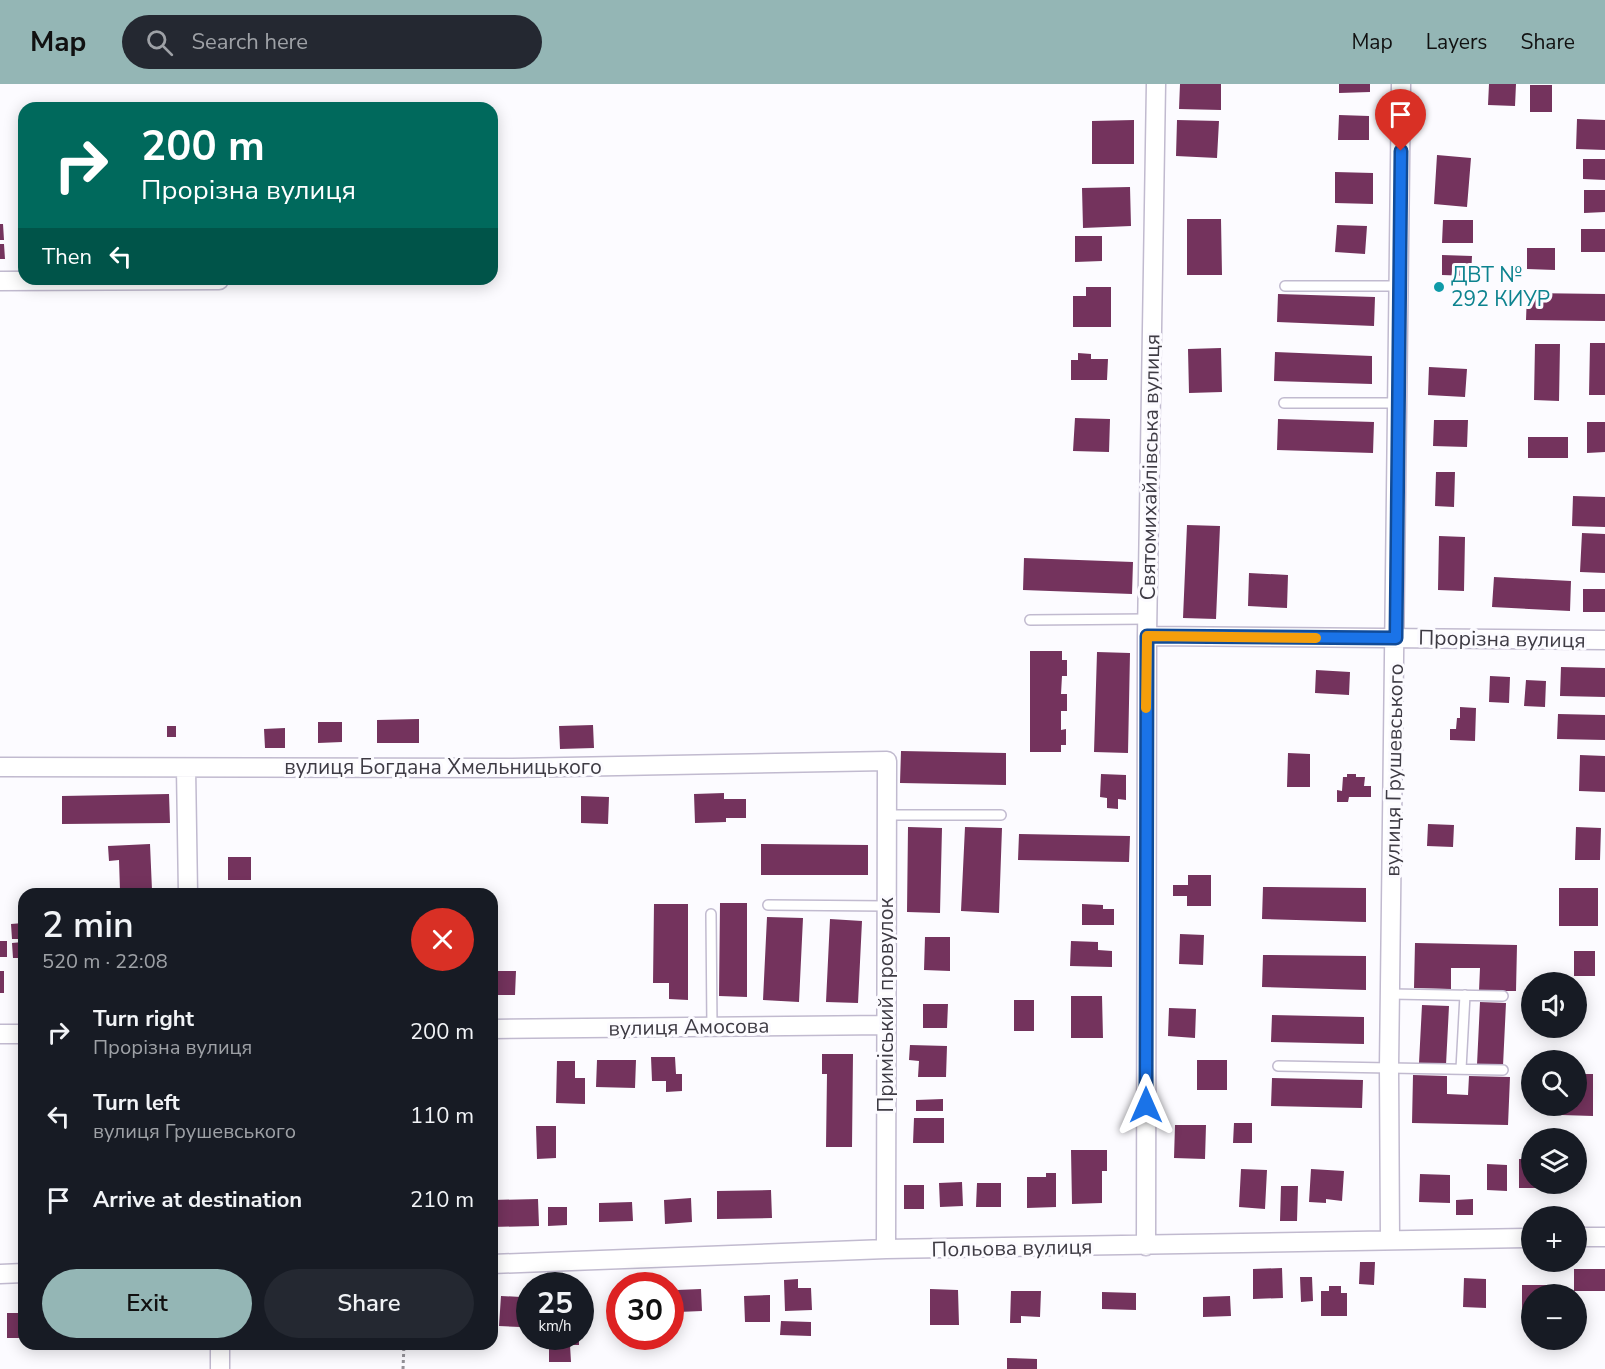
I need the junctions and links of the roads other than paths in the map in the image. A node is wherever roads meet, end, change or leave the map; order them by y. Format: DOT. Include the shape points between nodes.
graph roads {
  1 [pos="1156,84"];
  2 [pos="1401,84"];
  3 [pos="0,281"];
  4 [pos="18,281"];
  5 [pos="1285,286"];
  6 [pos="1399,286"];
  7 [pos="1284,403"];
  8 [pos="1398,403"];
  9 [pos="1030,620"];
  10 [pos="1147,627"];
  11 [pos="1396,638"];
  12 [pos="1605,640"];
  13 [pos="887,761"];
  14 [pos="0,767"];
  15 [pos="186,768"];
  16 [pos="886,815"];
  17 [pos="1001,815"];
  18 [pos="188,888"];
  19 [pos="768,905"];
  20 [pos="886,906"];
  21 [pos="711,914"];
  22 [pos="1391,994"];
  23 [pos="1465,995"];
  24 [pos="1503,996"];
  25 [pos="886,1025"];
  26 [pos="712,1027"];
  27 [pos="498,1029"];
  28 [pos="0,1034"];
  29 [pos="18,1034"];
  30 [pos="1278,1066"];
  31 [pos="1389,1068"];
  32 [pos="1461,1069"];
  33 [pos="1503,1070"];
  34 [pos="1587,1237"];
  35 [pos="1605,1237"];
  36 [pos="1521,1238"];
  37 [pos="1390,1240"];
  38 [pos="1146,1246"];
  39 [pos="886,1249"];
  40 [pos="498,1264"];
  41 [pos="18,1273"];
  42 [pos="0,1274"];
  43 [pos="220,1350"];
  44 [pos="220,1369"];
  1 -- 10 [label="street, Святомихайлівська вулиця"];
  2 -- 6 [label="street, вулиця Грушевського"];
  3 -- 4 [label="street"];
  5 -- 6 [label="lane"];
  6 -- 8 [label="street, вулиця Грушевського"];
  7 -- 8 [label="lane"];
  8 -- 11 [label="street, вулиця Грушевського"];
  9 -- 10 [label="lane"];
  10 -- 11 [label="street, Прорізна вулиця"];
  10 -- 38 [label="street, Святомихайлівська вулиця"];
  11 -- 12 [label="street, Прорізна вулиця"];
  11 -- 22 [label="street, вулиця Грушевського"];
  13 -- 15 [label="street, вулиця Богдана Хмельницького" via="512,768"];
  13 -- 16 [label="street, Приміський провулок"];
  14 -- 15 [label="street, вулиця Богдана Хмельницького"];
  15 -- 18 [label="street"];
  16 -- 17 [label="lane"];
  16 -- 20 [label="street, Приміський провулок"];
  19 -- 20 [label="lane"];
  20 -- 25 [label="street, Приміський провулок"];
  21 -- 26 [label="lane"];
  22 -- 23 [label="lane"];
  22 -- 31 [label="street, вулиця Грушевського"];
  23 -- 24 [label="lane"];
  23 -- 32 [label="lane"];
  25 -- 26 [label="street, вулиця Амосова"];
  25 -- 39 [label="street, Приміський провулок"];
  26 -- 27 [label="street, вулиця Амосова"];
  28 -- 29 [label="street"];
  30 -- 31 [label="lane"];
  31 -- 32 [label="lane"];
  31 -- 37 [label="street, вулиця Грушевського"];
  32 -- 33 [label="lane"];
  34 -- 35 [label="street"];
  36 -- 37 [label="street, Польова вулиця"];
  37 -- 38 [label="street, Польова вулиця"];
  38 -- 39 [label="street, Польова вулиця"];
  39 -- 40 [label="street, Польова вулиця"];
  41 -- 42 [label="street"];
  43 -- 44 [label="street"];
}
